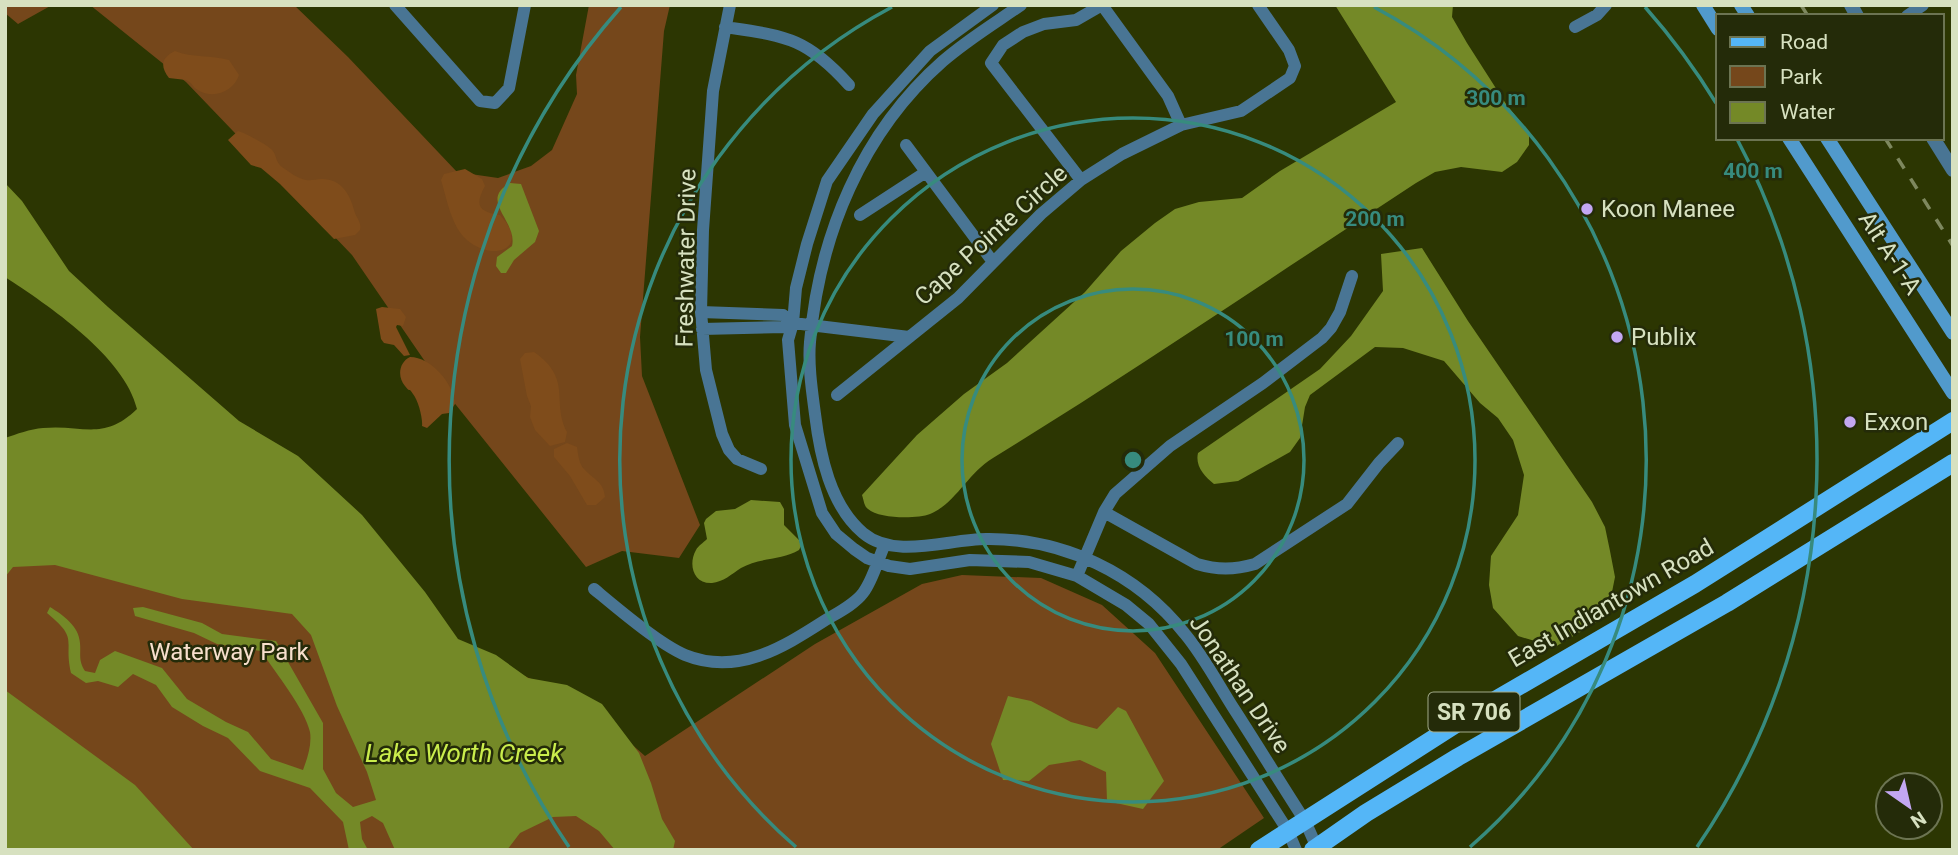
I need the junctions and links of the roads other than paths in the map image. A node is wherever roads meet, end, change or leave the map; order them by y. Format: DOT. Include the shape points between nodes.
graph roads {
  1 [pos="395,5"];
  2 [pos="525,5"];
  3 [pos="730,5"];
  4 [pos="993,5"];
  5 [pos="1021,5"];
  6 [pos="1102,5"];
  7 [pos="1258,5"];
  8 [pos="1606,5"];
  9 [pos="1703,5"];
  10 [pos="1716,26"];
  11 [pos="725,27"];
  12 [pos="1575,27"];
  13 [pos="849,85"];
  14 [pos="1181,125"];
  15 [pos="1790,140"];
  16 [pos="1828,140"];
  17 [pos="1934,140"];
  18 [pos="906,145"];
  19 [pos="1953,170"];
  20 [pos="926,172"];
  21 [pos="1081,180"];
  22 [pos="860,215"];
  23 [pos="993,262"];
  24 [pos="1352,276"];
  25 [pos="701,312"];
  26 [pos="793,323"];
  27 [pos="813,324"];
  28 [pos="702,329"];
  29 [pos="1953,333"];
  30 [pos="909,337"];
  31 [pos="1953,393"];
  32 [pos="837,395"];
  33 [pos="1953,421"];
  34 [pos="1398,443"];
  35 [pos="1953,463"];
  36 [pos="761,469"];
  37 [pos="1104,512"];
  38 [pos="886,544"];
  39 [pos="1085,556"];
  40 [pos="877,562"];
  41 [pos="1077,576"];
  42 [pos="1695,584"];
  43 [pos="594,589"];
  44 [pos="1712,611"];
  45 [pos="1305,821"];
  46 [pos="1288,831"];
  47 [pos="1316,849"];
  48 [pos="1259,850"];
  49 [pos="1296,850"];
  1 -- 2 [label="street" via="480,101 495,103 509,88"];
  3 -- 11 [label="street, Freshwater Drive"];
  4 -- 26 [label="street, Jonathan Drive" via="930,51 873,114 827,181 796,288"];
  5 -- 27 [label="street" via="942,62 870,148 826,249"];
  6 -- 14 [label="street" via="1168,96"];
  6 -- 21 [label="street" via="1076,20 1023,32 1003,45 991,64"];
  7 -- 14 [label="street, Cape Pointe Circle" via="1289,50 1295,66 1290,78 1241,111"];
  8 -- 12 [label="street"];
  9 -- 10 [label="main road"];
  11 -- 13 [label="street" via="790,39 811,49"];
  11 -- 25 [label="street, Freshwater Drive" via="713,91"];
  14 -- 21 [label="street, Cape Pointe Circle" via="1122,153"];
  15 -- 31 [label="main road, Alt A-1-A"];
  16 -- 29 [label="main road"];
  17 -- 19 [label="street"];
  18 -- 20 [label="street"];
  20 -- 22 [label="street"];
  20 -- 23 [label="street"];
  21 -- 23 [label="street, Cape Pointe Circle"];
  23 -- 30 [label="street, Cape Pointe Circle" via="958,298"];
  24 -- 37 [label="street" via="1340,312 1322,338 1170,446 1115,495"];
  25 -- 26 [label="street, Cape Pointe Circle" via="783,315"];
  25 -- 28 [label="street, Freshwater Drive"];
  26 -- 27 [label="street, Cape Pointe Circle"];
  26 -- 28 [label="street, Cape Pointe Circle"];
  26 -- 40 [label="street, Jonathan Drive" via="788,340 795,425 822,513 835,534"];
  27 -- 30 [label="street, Cape Pointe Circle"];
  27 -- 38 [label="street, Jonathan Drive" via="810,344 819,451 839,503 861,531"];
  28 -- 36 [label="street, Freshwater Drive" via="706,370 722,434 737,459"];
  30 -- 32 [label="street, Cape Pointe Circle"];
  33 -- 42 [label="main road, East Indiantown Road / SR 706"];
  34 -- 37 [label="street" via="1347,504 1255,564 1240,568 1197,564"];
  35 -- 44 [label="main road, SR 706"];
  37 -- 39 [label="street"];
  38 -- 39 [label="street, Jonathan Drive" via="904,547 1001,539"];
  38 -- 40 [label="street"];
  39 -- 41 [label="street"];
  39 -- 45 [label="street, Jonathan Drive" via="1137,586 1184,633"];
  40 -- 41 [label="street, Jonathan Drive" via="910,569 970,560 1029,562"];
  40 -- 43 [label="street" via="864,592 853,603 761,657 737,662 710,662 684,654"];
  41 -- 46 [label="street, Jonathan Drive" via="1126,605 1167,645"];
  42 -- 44 [label="main road"];
  42 -- 45 [label="main road, East Indiantown Road / SR 706" via="1478,710"];
  44 -- 47 [label="main road, SR 706" via="1458,757"];
  45 -- 46 [label="main road, East Indiantown Road / SR 706"];
  45 -- 47 [label="street, Jonathan Drive"];
  46 -- 48 [label="main road, East Indiantown Road / SR 706"];
  46 -- 49 [label="street, Jonathan Drive"];
}
